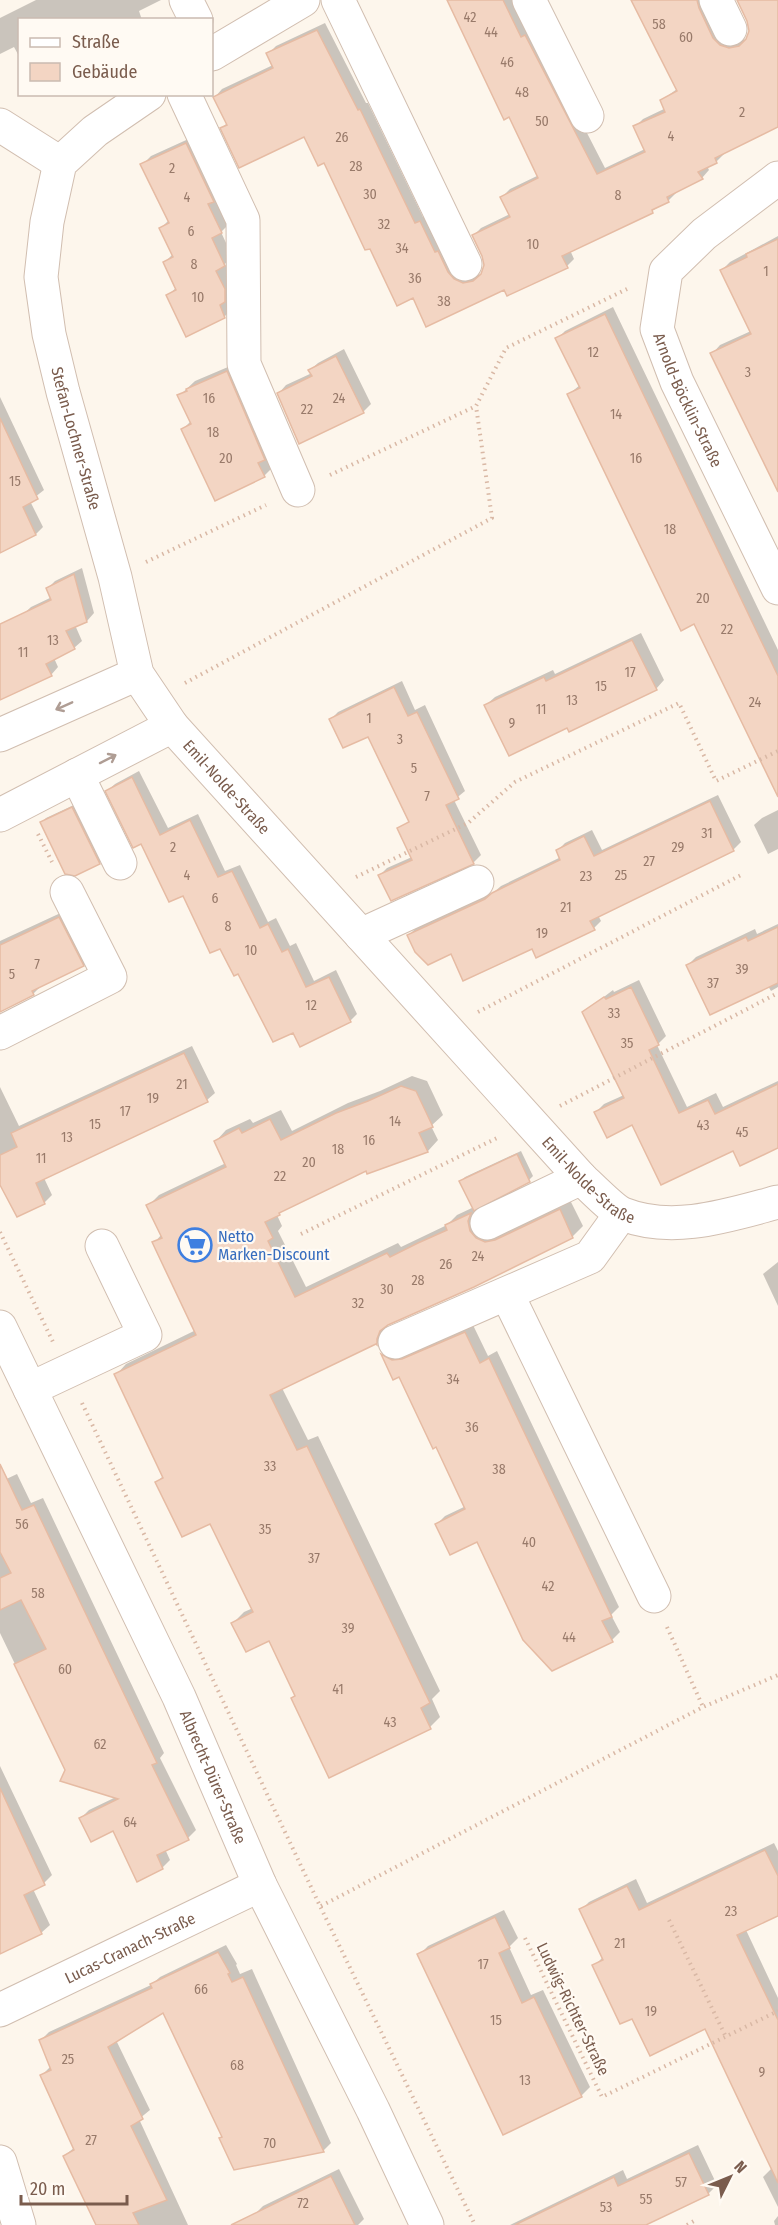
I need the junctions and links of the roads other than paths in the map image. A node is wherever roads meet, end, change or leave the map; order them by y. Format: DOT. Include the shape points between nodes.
graph roads {
  1 [pos="186,0"];
  2 [pos="303,0"];
  3 [pos="338,0"];
  4 [pos="529,0"];
  5 [pos="716,0"];
  6 [pos="195,18"];
  7 [pos="730,30"];
  8 [pos="213,51"];
  9 [pos="146,96"];
  10 [pos="185,96"];
  11 [pos="587,116"];
  12 [pos="0,125"];
  13 [pos="60,163"];
  14 [pos="778,178"];
  15 [pos="465,264"];
  16 [pos="298,490"];
  17 [pos="778,588"];
  18 [pos="154,700"];
  19 [pos="0,735"];
  20 [pos="77,775"];
  21 [pos="11,809"];
  22 [pos="120,863"];
  23 [pos="477,882"];
  24 [pos="67,892"];
  25 [pos="361,935"];
  26 [pos="0,1033"];
  27 [pos="581,1178"];
  28 [pos="778,1202"];
  29 [pos="621,1214"];
  30 [pos="487,1222"];
  31 [pos="102,1246"];
  32 [pos="507,1294"];
  33 [pos="0,1327"];
  34 [pos="395,1342"];
  35 [pos="30,1389"];
  36 [pos="654,1596"];
  37 [pos="260,1885"];
  38 [pos="0,2010"];
  39 [pos="0,2162"];
  40 [pos="19,2225"];
  41 [pos="427,2225"];
  1 -- 6 [label="street"];
  2 -- 8 [label="street"];
  3 -- 15 [label="street"];
  4 -- 11 [label="street"];
  5 -- 7 [label="street"];
  9 -- 13 [label="street" via="95,130"];
  10 -- 16 [label="street" via="243,220 244,364"];
  12 -- 13 [label="street"];
  13 -- 18 [label="street, Stefan-Lochner-Straße" via="47,222 41,277 50,334 115,577"];
  14 -- 17 [label="street, Arnold-Böcklin-Straße" via="704,234 666,271 657,329 677,382"];
  18 -- 19 [label="street, one-way"];
  20 -- 18 [label="street, one-way"];
  18 -- 25 [label="street, Emil-Nolde-Straße"];
  20 -- 21 [label="street"];
  20 -- 22 [label="street"];
  23 -- 25 [label="street"];
  24 -- 26 [label="street" via="110,977"];
  25 -- 27 [label="street, Emil-Nolde-Straße"];
  27 -- 29 [label="street, Emil-Nolde-Straße"];
  27 -- 30 [label="street"];
  28 -- 29 [label="street, Emil-Nolde-Straße" via="668,1224"];
  29 -- 32 [label="street" via="590,1257"];
  31 -- 35 [label="street" via="146,1335"];
  32 -- 34 [label="street"];
  32 -- 36 [label="street"];
  33 -- 35 [label="street, Albrecht-Dürer-Straße"];
  35 -- 37 [label="street, Albrecht-Dürer-Straße" via="179,1697"];
  37 -- 38 [label="street, Lucas-Cranach-Straße"];
  37 -- 41 [label="street, Albrecht-Dürer-Straße"];
  39 -- 40 [label="street"];
}
